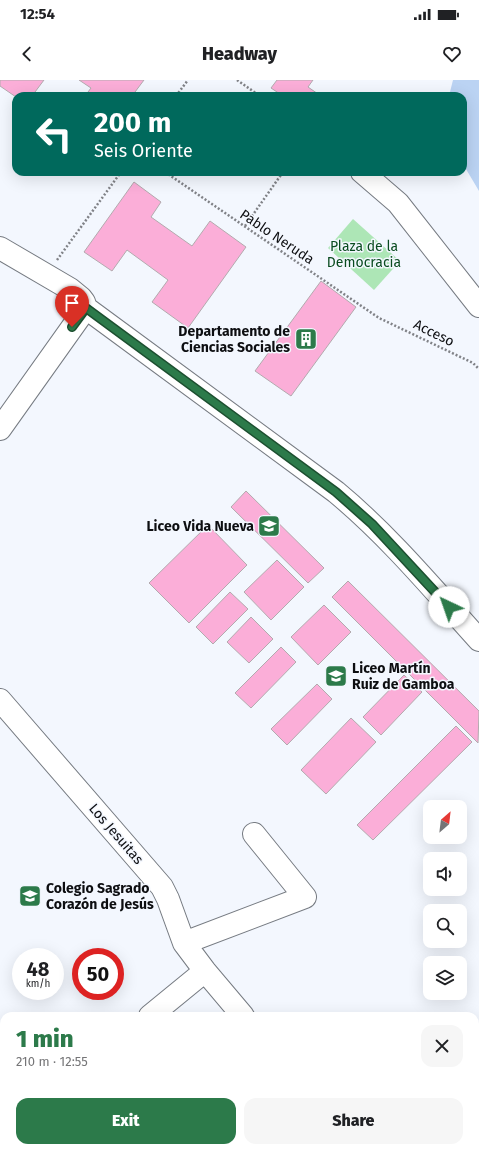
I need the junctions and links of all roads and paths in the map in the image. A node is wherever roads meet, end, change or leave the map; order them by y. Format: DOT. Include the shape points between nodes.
graph roads {
  1 [pos="188,80"];
  2 [pos="237,80"];
  3 [pos="179,92"];
  4 [pos="254,92"];
  5 [pos="118,176"];
  6 [pos="171,176"];
  7 [pos="280,176"];
  8 [pos="367,176"];
  9 [pos="245,226"];
  10 [pos="0,248"];
  11 [pos="0,254"];
  12 [pos="46,274"];
  13 [pos="479,306"];
  14 [pos="86,308"];
  15 [pos="379,318"];
  16 [pos="479,369"];
  17 [pos="0,429"];
  18 [pos="479,640"];
  19 [pos="0,700"];
  20 [pos="254,834"];
  21 [pos="184,943"];
  22 [pos="205,971"];
  23 [pos="155,1012"];
  24 [pos="240,1012"];
  1 -- 3 [label="path"];
  2 -- 4 [label="path"];
  5 -- 12 [label="path"];
  6 -- 9 [label="path, Pablo Neruda"];
  7 -- 9 [label="path"];
  8 -- 13 [label="street" via="398,203"];
  9 -- 15 [label="path, Pablo Neruda"];
  10 -- 12 [label="street"];
  11 -- 14 [label="street" via="65,304"];
  12 -- 14 [label="street" via="82,298"];
  14 -- 17 [label="street"];
  14 -- 18 [label="street" via="356,508"];
  15 -- 16 [label="path, Acceso" via="473,363"];
  19 -- 21 [label="street, Los Jesuitas" via="162,888"];
  20 -- 21 [label="street" via="305,897"];
  21 -- 22 [label="street, Los Jesuitas"];
  22 -- 23 [label="street"];
  22 -- 24 [label="street, Los Jesuitas"];
}
